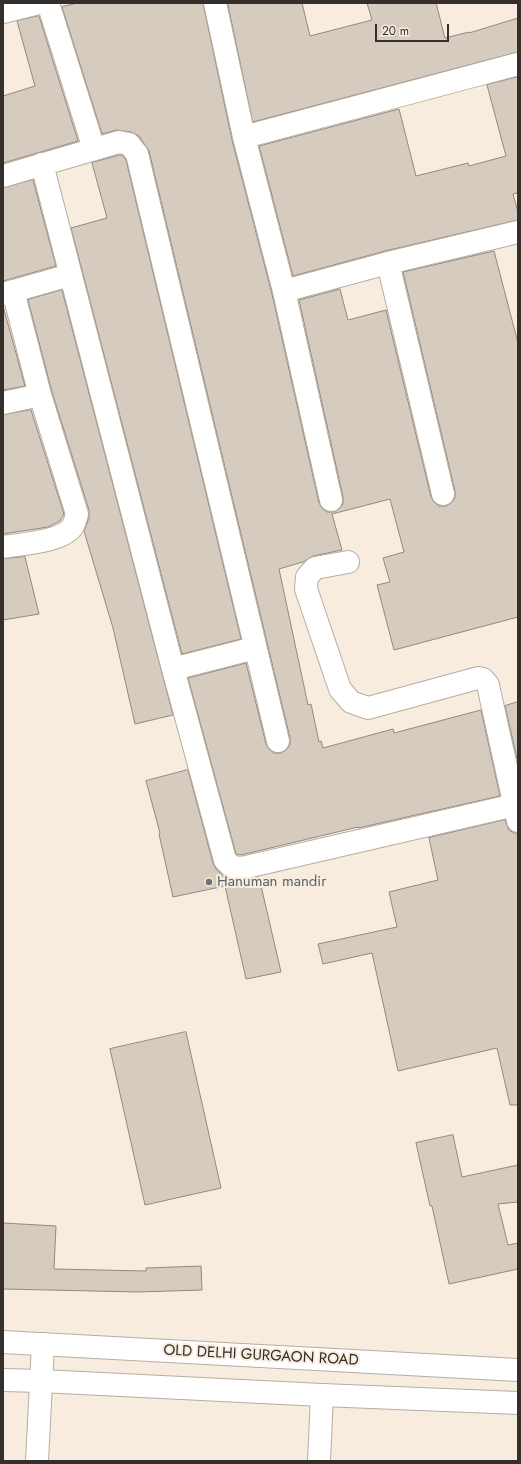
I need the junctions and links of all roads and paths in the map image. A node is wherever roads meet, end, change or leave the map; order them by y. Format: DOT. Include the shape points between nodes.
graph roads {
  1 [pos="39,3"];
  2 [pos="48,3"];
  3 [pos="216,3"];
  4 [pos="3,12"];
  5 [pos="518,64"];
  6 [pos="244,137"];
  7 [pos="94,148"];
  8 [pos="42,164"];
  9 [pos="3,176"];
  10 [pos="518,232"];
  11 [pos="388,263"];
  12 [pos="70,275"];
  13 [pos="284,291"];
  14 [pos="8,293"];
  15 [pos="40,396"];
  16 [pos="3,403"];
  17 [pos="443,494"];
  18 [pos="331,500"];
  19 [pos="3,547"];
  20 [pos="348,562"];
  21 [pos="255,648"];
  22 [pos="173,669"];
  23 [pos="278,741"];
  24 [pos="516,813"];
  25 [pos="3,1342"];
  26 [pos="43,1344"];
  27 [pos="518,1370"];
  28 [pos="3,1380"];
  29 [pos="41,1381"];
  30 [pos="322,1396"];
  31 [pos="518,1403"];
  32 [pos="37,1461"];
  33 [pos="319,1461"];
  1 -- 4 [label="street"];
  2 -- 7 [label="street"];
  3 -- 6 [label="street"];
  5 -- 6 [label="street"];
  6 -- 13 [label="street"];
  7 -- 8 [label="street"];
  7 -- 21 [label="street" via="119,142 129,144 137,154"];
  8 -- 9 [label="street"];
  8 -- 12 [label="street"];
  10 -- 11 [label="street"];
  11 -- 13 [label="street"];
  11 -- 17 [label="street"];
  12 -- 14 [label="street"];
  12 -- 22 [label="street"];
  13 -- 18 [label="street"];
  14 -- 15 [label="street"];
  15 -- 16 [label="street"];
  15 -- 19 [label="street" via="77,514 73,526 63,535 35,543"];
  20 -- 24 [label="street" via="316,568 307,576 306,589 340,689 351,702 368,708 478,678 483,679 488,685"];
  21 -- 22 [label="street"];
  21 -- 23 [label="street"];
  22 -- 24 [label="street" via="226,860 232,867 242,868"];
  25 -- 26 [label="street, OLD DELHI GURGAON ROAD"];
  26 -- 27 [label="street, OLD DELHI GURGAON ROAD"];
  26 -- 29 [label="street"];
  28 -- 29 [label="street"];
  29 -- 30 [label="street"];
  29 -- 32 [label="street"];
  30 -- 31 [label="street"];
  30 -- 33 [label="street"];
}
